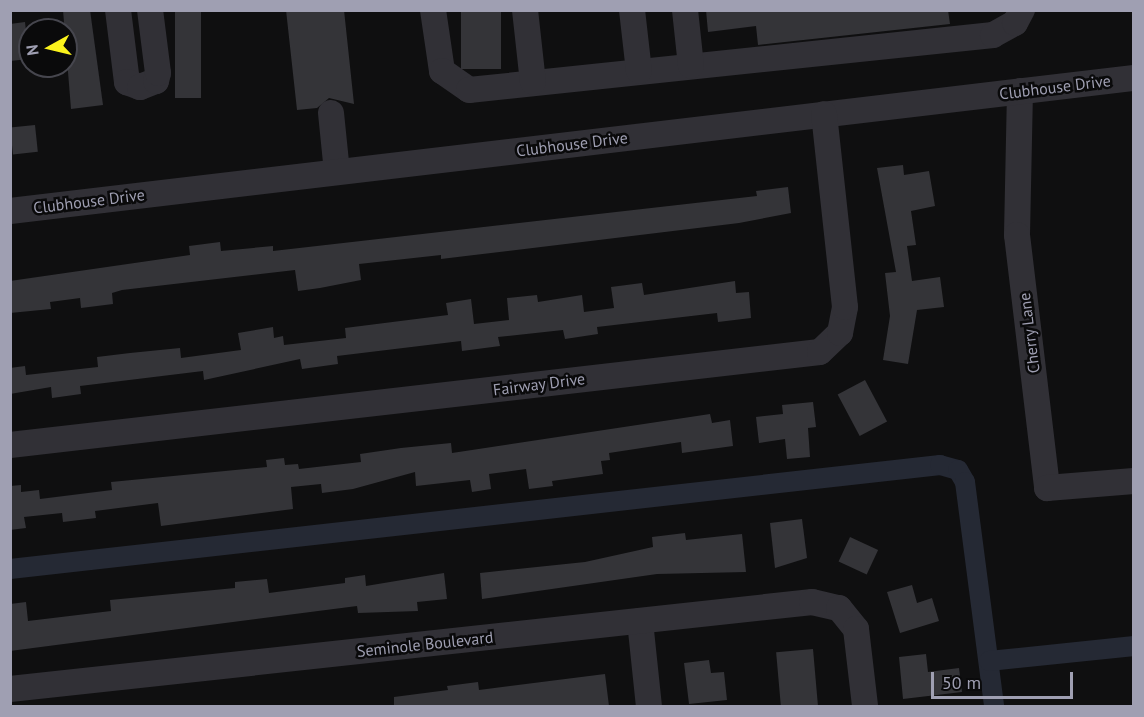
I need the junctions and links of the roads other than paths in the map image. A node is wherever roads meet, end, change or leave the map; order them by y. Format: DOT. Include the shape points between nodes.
graph roads {
  1 [pos="118,10"];
  2 [pos="150,10"];
  3 [pos="433,10"];
  4 [pos="525,10"];
  5 [pos="632,10"];
  6 [pos="686,10"];
  7 [pos="1022,10"];
  8 [pos="691,66"];
  9 [pos="639,71"];
  10 [pos="1134,78"];
  11 [pos="533,82"];
  12 [pos="1020,91"];
  13 [pos="331,113"];
  14 [pos="824,114"];
  15 [pos="337,172"];
  16 [pos="10,211"];
  17 [pos="10,445"];
  18 [pos="1134,481"];
  19 [pos="640,621"];
  20 [pos="10,689"];
  21 [pos="649,706"];
  22 [pos="865,706"];
  1 -- 2 [label="street" via="127,82 140,87 156,81 158,73"];
  3 -- 11 [label="street" via="439,60 458,86 480,90"];
  4 -- 11 [label="street"];
  5 -- 9 [label="street"];
  6 -- 8 [label="street"];
  7 -- 8 [label="street" via="1015,23 993,35"];
  8 -- 9 [label="street"];
  9 -- 11 [label="street"];
  10 -- 12 [label="street, Clubhouse Drive"];
  12 -- 14 [label="street, Clubhouse Drive"];
  12 -- 18 [label="street, Cherry Lane" via="1017,236 1047,488"];
  13 -- 15 [label="street"];
  14 -- 15 [label="street, Clubhouse Drive"];
  14 -- 17 [label="street, Fairway Drive" via="846,307 840,333 820,351"];
  15 -- 16 [label="street, Clubhouse Drive"];
  19 -- 20 [label="street, Seminole Boulevard"];
  19 -- 21 [label="street"];
  19 -- 22 [label="street, Seminole Boulevard" via="812,602 839,608 856,629"];
}
